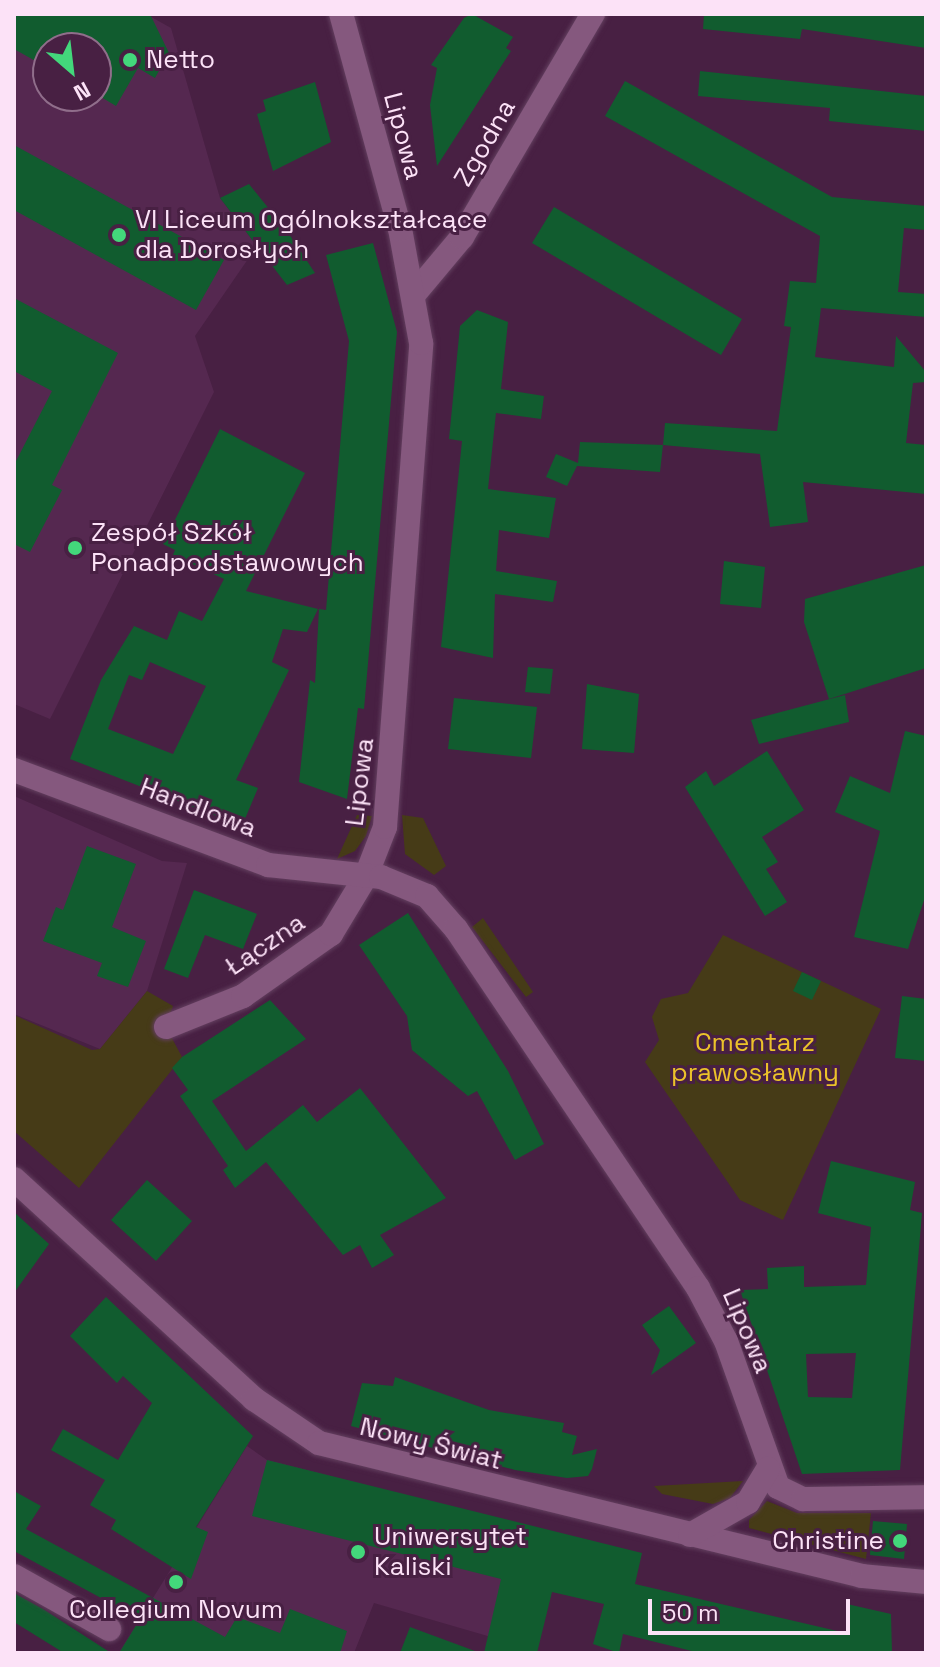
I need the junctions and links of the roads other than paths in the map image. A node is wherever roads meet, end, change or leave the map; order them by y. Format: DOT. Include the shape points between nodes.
graph roads {
  1 [pos="341,14"];
  2 [pos="593,14"];
  3 [pos="415,293"];
  4 [pos="14,770"];
  5 [pos="366,876"];
  6 [pos="166,1027"];
  7 [pos="14,1179"];
  8 [pos="768,1469"];
  9 [pos="926,1497"];
  10 [pos="690,1535"];
  11 [pos="14,1576"];
  12 [pos="926,1582"];
  13 [pos="109,1629"];
  1 -- 3 [label="street, Lipowa"];
  2 -- 3 [label="street, Zgodna" via="462,237"];
  3 -- 5 [label="street, Lipowa" via="420,393 392,766 382,838"];
  4 -- 5 [label="street, Handlowa" via="268,865"];
  5 -- 6 [label="street, Łączna" via="344,918 314,948 243,996"];
  5 -- 8 [label="street, Lipowa" via="409,885 444,912 636,1194 713,1314"];
  7 -- 10 [label="street, Nowy Świat" via="243,1390 303,1435 363,1456"];
  8 -- 9 [label="street" via="785,1493 803,1499"];
  8 -- 10 [label="street" via="748,1502"];
  10 -- 12 [label="street, Nowy Świat" via="879,1580"];
  11 -- 13 [label="street"];
}
